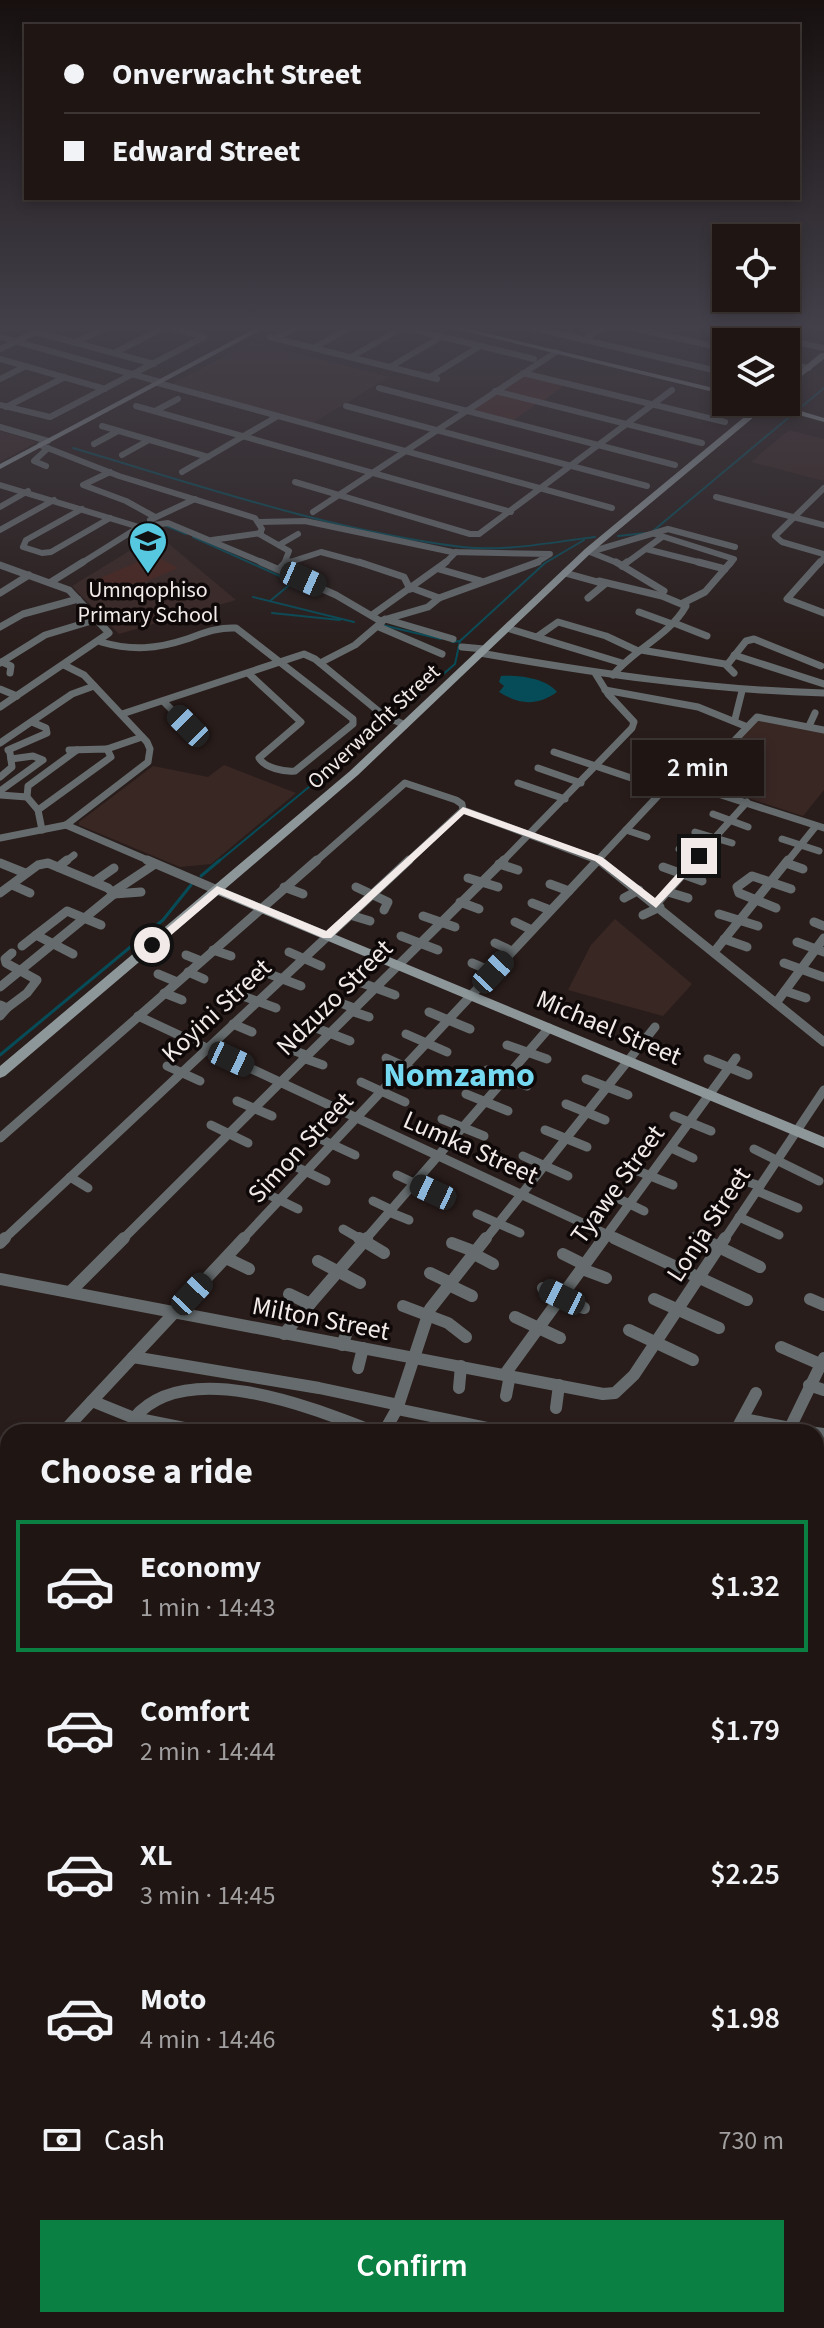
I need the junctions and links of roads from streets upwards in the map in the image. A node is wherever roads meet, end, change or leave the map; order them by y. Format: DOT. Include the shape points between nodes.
graph roads {
  1 [pos="24,437"];
  2 [pos="60,437"];
  3 [pos="108,437"];
  4 [pos="137,437"];
  5 [pos="243,437"];
  6 [pos="246,437"];
  7 [pos="353,437"];
  8 [pos="426,437"];
  9 [pos="461,437"];
  10 [pos="568,437"];
  11 [pos="611,437"];
  12 [pos="677,437"];
  13 [pos="724,437"];
  14 [pos="149,440"];
  15 [pos="702,443"];
  16 [pos="94,444"];
  17 [pos="45,445"];
  18 [pos="600,445"];
  19 [pos="405,451"];
  20 [pos="122,455"];
  21 [pos="208,457"];
  22 [pos="675,465"];
  23 [pos="46,466"];
  24 [pos="571,466"];
  25 [pos="0,467"];
  26 [pos="110,472"];
  27 [pos="182,472"];
  28 [pos="372,473"];
  29 [pos="295,482"];
  30 [pos="0,485"];
  31 [pos="647,486"];
  32 [pos="824,488"];
  33 [pos="542,489"];
  34 [pos="28,491"];
  35 [pos="338,495"];
  36 [pos="716,497"];
  37 [pos="195,499"];
  38 [pos="54,500"];
  39 [pos="0,507"];
  40 [pos="612,508"];
  41 [pos="82,509"];
  42 [pos="313,512"];
  43 [pos="511,512"];
  44 [pos="155,517"];
  45 [pos="794,517"];
  46 [pos="110,518"];
  47 [pos="259,522"];
  48 [pos="824,525"];
  49 [pos="138,527"];
  50 [pos="0,530"];
  51 [pos="261,534"];
  52 [pos="298,534"];
  53 [pos="658,536"];
  54 [pos="212,540"];
  55 [pos="279,545"];
  56 [pos="735,547"];
  57 [pos="646,549"];
  58 [pos="456,552"];
  59 [pos="589,552"];
  60 [pos="824,556"];
  61 [pos="287,563"];
  62 [pos="0,565"];
  63 [pos="622,566"];
  64 [pos="279,569"];
  65 [pos="439,569"];
  66 [pos="725,569"];
  67 [pos="565,573"];
  68 [pos="29,575"];
  69 [pos="481,581"];
  70 [pos="599,581"];
  71 [pos="51,582"];
  72 [pos="411,589"];
  73 [pos="0,593"];
  74 [pos="439,598"];
  75 [pos="588,598"];
  76 [pos="78,599"];
  77 [pos="686,603"];
  78 [pos="639,612"];
  79 [pos="824,613"];
  80 [pos="372,615"];
  81 [pos="98,619"];
  82 [pos="381,622"];
  83 [pos="673,623"];
  84 [pos="1,626"];
  85 [pos="507,628"];
  86 [pos="14,630"];
  87 [pos="538,636"];
  88 [pos="707,636"];
  89 [pos="453,639"];
  90 [pos="101,642"];
  91 [pos="462,647"];
  92 [pos="640,650"];
  93 [pos="0,651"];
  94 [pos="482,651"];
  95 [pos="442,654"];
  96 [pos="734,655"];
  97 [pos="12,656"];
  98 [pos="1,663"];
  99 [pos="320,663"];
  100 [pos="622,663"];
  101 [pos="278,664"];
  102 [pos="64,665"];
  103 [pos="727,665"];
  104 [pos="821,666"];
  105 [pos="13,668"];
  106 [pos="595,673"];
  107 [pos="734,673"];
  108 [pos="249,674"];
  109 [pos="613,675"];
  110 [pos="811,680"];
  111 [pos="824,684"];
  112 [pos="94,686"];
  113 [pos="0,689"];
  114 [pos="605,690"];
  115 [pos="803,690"];
  116 [pos="742,691"];
  117 [pos="824,693"];
  118 [pos="17,696"];
  119 [pos="163,701"];
  120 [pos="0,707"];
  121 [pos="815,713"];
  122 [pos="122,714"];
  123 [pos="735,719"];
  124 [pos="32,722"];
  125 [pos="405,725"];
  126 [pos="188,726"];
  127 [pos="745,726"];
  128 [pos="809,726"];
  129 [pos="824,730"];
  130 [pos="142,737"];
  131 [pos="1,742"];
  132 [pos="21,747"];
  133 [pos="107,749"];
  134 [pos="554,752"];
  135 [pos="10,755"];
  136 [pos="33,756"];
  137 [pos="0,764"];
  138 [pos="597,767"];
  139 [pos="538,768"];
  140 [pos="0,777"];
  141 [pos="518,783"];
  142 [pos="581,783"];
  143 [pos="692,785"];
  144 [pos="666,788"];
  145 [pos="2,795"];
  146 [pos="27,797"];
  147 [pos="565,799"];
  148 [pos="747,802"];
  149 [pos="38,810"];
  150 [pos="463,810"];
  151 [pos="713,814"];
  152 [pos="731,820"];
  153 [pos="66,825"];
  154 [pos="748,827"];
  155 [pos="820,827"];
  156 [pos="42,830"];
  157 [pos="626,830"];
  158 [pos="695,832"];
  159 [pos="529,834"];
  160 [pos="647,837"];
  161 [pos="0,838"];
  162 [pos="715,839"];
  163 [pos="782,839"];
  164 [pos="732,843"];
  165 [pos="801,845"];
  166 [pos="679,849"];
  167 [pos="819,851"];
  168 [pos="74,855"];
  169 [pos="699,856"];
  170 [pos="598,859"];
  171 [pos="715,862"];
  172 [pos="0,863"];
  173 [pos="786,863"];
  174 [pos="155,864"];
  175 [pos="499,864"];
  176 [pos="58,867"];
  177 [pos="663,867"];
  178 [pos="114,868"];
  179 [pos="803,869"];
  180 [pos="518,870"];
  181 [pos="25,873"];
  182 [pos="683,874"];
  183 [pos="468,878"];
  184 [pos="702,881"];
  185 [pos="94,882"];
  186 [pos="481,882"];
  187 [pos="771,882"];
  188 [pos="550,884"];
  189 [pos="12,885"];
  190 [pos="284,887"];
  191 [pos="356,887"];
  192 [pos="498,887"];
  193 [pos="791,889"];
  194 [pos="217,890"];
  195 [pos="639,890"];
  196 [pos="569,891"];
  197 [pos="141,892"];
  198 [pos="668,892"];
  199 [pos="0,893"];
  200 [pos="30,893"];
  201 [pos="114,893"];
  202 [pos="303,894"];
  203 [pos="372,894"];
  204 [pos="624,898"];
  205 [pos="688,898"];
  206 [pos="756,900"];
  207 [pos="460,902"];
  208 [pos="532,903"];
  209 [pos="658,906"];
  210 [pos="261,908"];
  211 [pos="776,908"];
  212 [pos="479,909"];
  213 [pos="384,910"];
  214 [pos="550,910"];
  215 [pos="719,914"];
  216 [pos="350,915"];
  217 [pos="643,915"];
  218 [pos="423,916"];
  219 [pos="86,918"];
  220 [pos="370,921"];
  221 [pos="739,921"];
  222 [pos="441,922"];
  223 [pos="515,922"];
  224 [pos="101,925"];
  225 [pos="758,926"];
  226 [pos="455,927"];
  227 [pos="532,930"];
  228 [pos="36,935"];
  229 [pos="327,936"];
  230 [pos="401,936"];
  231 [pos="824,938"];
  232 [pos="724,939"];
  233 [pos="797,942"];
  234 [pos="420,943"];
  235 [pos="495,943"];
  236 [pos="54,944"];
  237 [pos="22,946"];
  238 [pos="747,947"];
  239 [pos="213,950"];
  240 [pos="438,950"];
  241 [pos="820,950"];
  242 [pos="512,951"];
  243 [pos="289,952"];
  244 [pos="714,952"];
  245 [pos="73,954"];
  246 [pos="186,955"];
  247 [pos="231,956"];
  248 [pos="303,959"];
  249 [pos="6,960"];
  250 [pos="201,961"];
  251 [pos="472,963"];
  252 [pos="784,963"];
  253 [pos="398,965"];
  254 [pos="321,966"];
  255 [pos="801,969"];
  256 [pos="20,971"];
  257 [pos="188,972"];
  258 [pos="264,972"];
  259 [pos="493,972"];
  260 [pos="158,974"];
  261 [pos="823,977"];
  262 [pos="282,978"];
  263 [pos="204,979"];
  264 [pos="177,982"];
  265 [pos="362,983"];
  266 [pos="301,986"];
  267 [pos="0,987"];
  268 [pos="375,987"];
  269 [pos="785,991"];
  270 [pos="164,993"];
  271 [pos="240,995"];
  272 [pos="395,995"];
  273 [pos="471,996"];
  274 [pos="806,998"];
  275 [pos="182,1000"];
  276 [pos="257,1002"];
  277 [pos="338,1002"];
  278 [pos="776,1003"];
  279 [pos="276,1008"];
  280 [pos="2,1010"];
  281 [pos="352,1010"];
  282 [pos="429,1012"];
  283 [pos="138,1016"];
  284 [pos="369,1017"];
  285 [pos="448,1021"];
  286 [pos="233,1024"];
  287 [pos="311,1026"];
  288 [pos="655,1027"];
  289 [pos="549,1028"];
  290 [pos="470,1029"];
  291 [pos="252,1032"];
  292 [pos="328,1034"];
  293 [pos="406,1034"];
  294 [pos="350,1041"];
  295 [pos="824,1042"];
  296 [pos="427,1043"];
  297 [pos="507,1045"];
  298 [pos="207,1048"];
  299 [pos="287,1048"];
  300 [pos="447,1052"];
  301 [pos="528,1052"];
  302 [pos="305,1057"];
  303 [pos="386,1058"];
  304 [pos="547,1059"];
  305 [pos="708,1059"];
  306 [pos="628,1061"];
  307 [pos="732,1063"];
  308 [pos="323,1065"];
  309 [pos="167,1066"];
  310 [pos="406,1066"];
  311 [pos="487,1070"];
  312 [pos="0,1073"];
  313 [pos="181,1073"];
  314 [pos="748,1075"];
  315 [pos="428,1077"];
  316 [pos="506,1078"];
  317 [pos="586,1079"];
  318 [pos="200,1081"];
  319 [pos="280,1082"];
  320 [pos="361,1082"];
  321 [pos="527,1086"];
  322 [pos="607,1086"];
  323 [pos="824,1090"];
  324 [pos="381,1092"];
  325 [pos="466,1094"];
  326 [pos="628,1095"];
  327 [pos="709,1095"];
  328 [pos="237,1101"];
  329 [pos="405,1102"];
  330 [pos="484,1103"];
  331 [pos="566,1104"];
  332 [pos="254,1108"];
  333 [pos="508,1111"];
  334 [pos="587,1112"];
  335 [pos="272,1116"];
  336 [pos="674,1116"];
  337 [pos="357,1119"];
  338 [pos="442,1119"];
  339 [pos="605,1120"];
  340 [pos="690,1122"];
  341 [pos="211,1125"];
  342 [pos="462,1128"];
  343 [pos="545,1130"];
  344 [pos="711,1131"];
  345 [pos="796,1131"];
  346 [pos="229,1133"];
  347 [pos="314,1136"];
  348 [pos="484,1136"];
  349 [pos="0,1138"];
  350 [pos="566,1138"];
  351 [pos="248,1143"];
  352 [pos="824,1143"];
  353 [pos="332,1145"];
  354 [pos="587,1147"];
  355 [pos="671,1148"];
  356 [pos="754,1149"];
  357 [pos="355,1155"];
  358 [pos="438,1156"];
  359 [pos="523,1156"];
  360 [pos="693,1158"];
  361 [pos="776,1160"];
  362 [pos="286,1162"];
  363 [pos="545,1165"];
  364 [pos="633,1169"];
  365 [pos="306,1172"];
  366 [pos="397,1175"];
  367 [pos="568,1176"];
  368 [pos="651,1176"];
  369 [pos="70,1177"];
  370 [pos="736,1178"];
  371 [pos="326,1181"];
  372 [pos="819,1181"];
  373 [pos="415,1183"];
  374 [pos="673,1185"];
  375 [pos="88,1188"];
  376 [pos="759,1188"];
  377 [pos="257,1189"];
  378 [pos="433,1192"];
  379 [pos="522,1194"];
  380 [pos="609,1194"];
  381 [pos="280,1200"];
  382 [pos="373,1201"];
  383 [pos="630,1204"];
  384 [pos="798,1208"];
  385 [pos="298,1209"];
  386 [pos="390,1211"];
  387 [pos="644,1211"];
  388 [pos="477,1214"];
  389 [pos="739,1217"];
  390 [pos="409,1220"];
  391 [pos="499,1223"];
  392 [pos="343,1229"];
  393 [pos="520,1233"];
  394 [pos="608,1234"];
  395 [pos="779,1235"];
  396 [pos="695,1236"];
  397 [pos="364,1242"];
  398 [pos="0,1243"];
  399 [pos="452,1243"];
  400 [pos="719,1247"];
  401 [pos="384,1253"];
  402 [pos="475,1253"];
  403 [pos="563,1254"];
  404 [pos="226,1258"];
  405 [pos="318,1261"];
  406 [pos="493,1264"];
  407 [pos="584,1267"];
  408 [pos="760,1267"];
  409 [pos="249,1269"];
  410 [pos="338,1272"];
  411 [pos="430,1273"];
  412 [pos="699,1277"];
  413 [pos="606,1278"];
  414 [pos="0,1279"];
  415 [pos="360,1283"];
  416 [pos="450,1284"];
  417 [pos="543,1288"];
  418 [pos="70,1292"];
  419 [pos="289,1294"];
  420 [pos="472,1296"];
  421 [pos="562,1297"];
  422 [pos="654,1299"];
  423 [pos="810,1299"];
  424 [pos="747,1300"];
  425 [pos="310,1304"];
  426 [pos="824,1305"];
  427 [pos="403,1306"];
  428 [pos="584,1308"];
  429 [pos="678,1309"];
  430 [pos="175,1312"];
  431 [pos="427,1314"];
  432 [pos="515,1317"];
  433 [pos="349,1327"];
  434 [pos="539,1328"];
  435 [pos="719,1328"];
  436 [pos="629,1330"];
  437 [pos="284,1334"];
  438 [pos="466,1337"];
  439 [pos="560,1338"];
  440 [pos="656,1342"];
  441 [pos="342,1345"];
  442 [pos="781,1347"];
  443 [pos="363,1348"];
  444 [pos="133,1357"];
  445 [pos="413,1358"];
  446 [pos="693,1360"];
  447 [pos="822,1361"];
  448 [pos="461,1366"];
  449 [pos="358,1368"];
  450 [pos="507,1375"];
  451 [pos="629,1382"];
  452 [pos="559,1385"];
  453 [pos="809,1385"];
  454 [pos="459,1388"];
  455 [pos="824,1390"];
  456 [pos="756,1393"];
  457 [pos="506,1396"];
  458 [pos="92,1401"];
  459 [pos="398,1407"];
  460 [pos="556,1408"];
  461 [pos="134,1418"];
  462 [pos="743,1419"];
  463 [pos="70,1424"];
  464 [pos="164,1424"];
  465 [pos="355,1424"];
  466 [pos="388,1424"];
  467 [pos="472,1424"];
  468 [pos="740,1424"];
  469 [pos="763,1424"];
  470 [pos="791,1424"];
  1 -- 17 [label="street"];
  2 -- 17 [label="street"];
  3 -- 16 [label="street"];
  4 -- 14 [label="street"];
  5 -- 21 [label="street"];
  6 -- 28 [label="street"];
  7 -- 19 [label="street"];
  8 -- 19 [label="street"];
  9 -- 24 [label="street"];
  10 -- 18 [label="street"];
  11 -- 18 [label="street"];
  12 -- 15 [label="street"];
  13 -- 59 [label="street, Onverwacht Street"];
  14 -- 20 [label="street"];
  14 -- 21 [label="street"];
  17 -- 23 [label="street" via="34,461"];
  17 -- 25 [label="street"];
  17 -- 26 [label="street"];
  18 -- 22 [label="street"];
  18 -- 24 [label="street"];
  19 -- 28 [label="street"];
  19 -- 33 [label="street"];
  21 -- 27 [label="street"];
  24 -- 31 [label="street"];
  24 -- 33 [label="street"];
  26 -- 37 [label="street"];
  26 -- 44 [label="street" via="83,485"];
  28 -- 35 [label="street"];
  28 -- 43 [label="street"];
  29 -- 35 [label="street"];
  30 -- 34 [label="street"];
  32 -- 45 [label="street"];
  33 -- 40 [label="street"];
  33 -- 43 [label="street"];
  34 -- 38 [label="street"];
  34 -- 39 [label="street"];
  35 -- 42 [label="street"];
  35 -- 43 [label="street" via="477,534"];
  36 -- 45 [label="street"];
  37 -- 44 [label="street"];
  37 -- 47 [label="street"];
  38 -- 41 [label="street"];
  38 -- 50 [label="street"];
  41 -- 46 [label="street"];
  41 -- 46 [label="street" via="26,540 23,547 48,553"];
  44 -- 49 [label="street"];
  45 -- 48 [label="street"];
  45 -- 60 [label="street" via="775,538"];
  46 -- 49 [label="street"];
  47 -- 51 [label="street"];
  47 -- 58 [label="street" via="306,522"];
  49 -- 54 [label="street" via="168,523"];
  49 -- 71 [label="street"];
  51 -- 54 [label="street"];
  51 -- 55 [label="street"];
  52 -- 55 [label="street"];
  53 -- 56 [label="street" via="673,530"];
  53 -- 57 [label="street"];
  53 -- 59 [label="street"];
  53 -- 66 [label="street" via="733,559"];
  54 -- 64 [label="street"];
  55 -- 61 [label="street" via="289,551"];
  57 -- 63 [label="street"];
  57 -- 66 [label="street"];
  58 -- 65 [label="street"];
  58 -- 69 [label="street" via="550,554 533,565"];
  59 -- 63 [label="street"];
  59 -- 67 [label="street, Onverwacht Street"];
  60 -- 79 [label="street" via="787,599"];
  61 -- 64 [label="street"];
  61 -- 72 [label="street" via="332,553 404,577"];
  62 -- 68 [label="street"];
  63 -- 77 [label="street"];
  64 -- 80 [label="street"];
  65 -- 69 [label="street"];
  65 -- 72 [label="street"];
  66 -- 77 [label="street"];
  67 -- 70 [label="street"];
  67 -- 85 [label="street, Onverwacht Street"];
  68 -- 71 [label="street"];
  68 -- 73 [label="street"];
  69 -- 74 [label="street"];
  70 -- 75 [label="street" via="605,584"];
  70 -- 77 [label="street"];
  71 -- 76 [label="street"];
  72 -- 74 [label="street"];
  72 -- 80 [label="street"];
  74 -- 82 [label="street" via="428,607"];
  76 -- 81 [label="street"];
  76 -- 84 [label="street" via="23,614"];
  77 -- 83 [label="street" via="683,616"];
  78 -- 83 [label="street"];
  80 -- 82 [label="street"];
  81 -- 90 [label="street" via="109,633"];
  81 -- 97 [label="street" via="49,633"];
  82 -- 89 [label="street"];
  82 -- 95 [label="street"];
  82 -- 99 [label="street" via="355,645"];
  83 -- 88 [label="street"];
  83 -- 92 [label="street"];
  84 -- 86 [label="street"];
  85 -- 87 [label="street"];
  85 -- 94 [label="street, Onverwacht Street"];
  87 -- 92 [label="street" via="558,622"];
  87 -- 100 [label="street"];
  90 -- 101 [label="street" via="147,650 230,626"];
  90 -- 102 [label="street"];
  91 -- 94 [label="street"];
  92 -- 100 [label="street"];
  92 -- 103 [label="street" via="683,652"];
  93 -- 97 [label="street"];
  94 -- 106 [label="street"];
  94 -- 125 [label="street, Onverwacht Street"];
  96 -- 103 [label="street"];
  96 -- 104 [label="street" via="754,639"];
  96 -- 110 [label="street"];
  97 -- 98 [label="street"];
  98 -- 105 [label="street"];
  99 -- 101 [label="street" via="303,654"];
  99 -- 125 [label="street" via="381,713"];
  100 -- 109 [label="street"];
  101 -- 108 [label="street"];
  101 -- 108 [label="street" via="298,674 354,723 292,772 259,758 301,722"];
  102 -- 112 [label="street"];
  102 -- 118 [label="street"];
  103 -- 107 [label="street"];
  106 -- 109 [label="street"];
  106 -- 114 [label="street"];
  108 -- 119 [label="street"];
  109 -- 116 [label="street"];
  110 -- 111 [label="street"];
  110 -- 115 [label="street"];
  112 -- 122 [label="street"];
  112 -- 124 [label="street" via="72,694"];
  113 -- 118 [label="street"];
  114 -- 123 [label="street"];
  114 -- 138 [label="street, Ndzuzo Street" via="634,725"];
  115 -- 116 [label="street"];
  115 -- 117 [label="street"];
  116 -- 123 [label="street"];
  118 -- 120 [label="street"];
  119 -- 122 [label="street"];
  119 -- 126 [label="street"];
  121 -- 128 [label="street"];
  122 -- 130 [label="street"];
  123 -- 127 [label="street"];
  124 -- 131 [label="street"];
  124 -- 132 [label="street" via="48,732"];
  125 -- 194 [label="street, Onverwacht Street"];
  127 -- 128 [label="street" via="759,716"];
  127 -- 143 [label="street"];
  128 -- 129 [label="street"];
  130 -- 133 [label="street"];
  130 -- 153 [label="street" via="150,749 145,766"];
  131 -- 135 [label="street"];
  132 -- 135 [label="street"];
  132 -- 136 [label="street"];
  133 -- 146 [label="street" via="73,750 28,786"];
  133 -- 149 [label="street" via="110,759"];
  134 -- 138 [label="street"];
  135 -- 136 [label="street"];
  135 -- 137 [label="street"];
  135 -- 140 [label="street" via="12,767"];
  136 -- 145 [label="street" via="43,760"];
  138 -- 142 [label="street, Ndzuzo Street"];
  138 -- 144 [label="street"];
  139 -- 142 [label="street"];
  141 -- 147 [label="street"];
  142 -- 147 [label="street, Ndzuzo Street"];
  143 -- 144 [label="street" via="677,782"];
  143 -- 148 [label="street"];
  144 -- 157 [label="street, Simon Street"];
  145 -- 146 [label="street"];
  146 -- 149 [label="street"];
  147 -- 159 [label="street, Ndzuzo Street"];
  148 -- 152 [label="street"];
  148 -- 155 [label="street"];
  149 -- 156 [label="street"];
  150 -- 159 [label="street"];
  150 -- 190 [label="street" via="456,800 400,784"];
  150 -- 203 [label="street, Koyini Street"];
  151 -- 152 [label="street"];
  152 -- 154 [label="street"];
  152 -- 162 [label="street"];
  153 -- 156 [label="street"];
  153 -- 174 [label="street, Michael Street"];
  155 -- 165 [label="street"];
  156 -- 161 [label="street"];
  157 -- 160 [label="street"];
  157 -- 170 [label="street, Simon Street"];
  158 -- 162 [label="street"];
  159 -- 170 [label="street"];
  159 -- 175 [label="street, Ndzuzo Street"];
  162 -- 164 [label="street"];
  162 -- 169 [label="street"];
  163 -- 165 [label="street"];
  165 -- 167 [label="street"];
  165 -- 173 [label="street"];
  166 -- 169 [label="street"];
  168 -- 176 [label="street"];
  169 -- 171 [label="street"];
  169 -- 182 [label="street"];
  170 -- 195 [label="street"];
  170 -- 196 [label="street, Simon Street"];
  172 -- 181 [label="street"];
  173 -- 179 [label="street"];
  173 -- 187 [label="street"];
  174 -- 194 [label="street, Michael Street"];
  174 -- 201 [label="street"];
  175 -- 180 [label="street"];
  175 -- 186 [label="street, Ndzuzo Street"];
  176 -- 181 [label="street" via="42,864"];
  176 -- 185 [label="street"];
  177 -- 182 [label="street"];
  178 -- 185 [label="street"];
  181 -- 189 [label="street"];
  182 -- 184 [label="street"];
  182 -- 198 [label="street"];
  183 -- 186 [label="street"];
  185 -- 201 [label="street"];
  186 -- 192 [label="street"];
  186 -- 207 [label="street, Ndzuzo Street"];
  187 -- 193 [label="street"];
  187 -- 206 [label="street"];
  187 -- 206 [label="street" via="752,876 741,882 737,891"];
  188 -- 196 [label="street"];
  189 -- 199 [label="street"];
  189 -- 200 [label="street"];
  190 -- 202 [label="street"];
  190 -- 210 [label="street"];
  191 -- 203 [label="street"];
  194 -- 210 [label="street, Michael Street"];
  194 -- 312 [label="street, Onverwacht Street"];
  195 -- 204 [label="street"];
  195 -- 209 [label="street"];
  196 -- 214 [label="street, Simon Street"];
  197 -- 201 [label="street"];
  198 -- 205 [label="street"];
  198 -- 209 [label="street"];
  201 -- 219 [label="street"];
  203 -- 213 [label="street" via="388,902"];
  203 -- 216 [label="street, Koyini Street"];
  206 -- 211 [label="street"];
  206 -- 221 [label="street"];
  207 -- 212 [label="street"];
  207 -- 222 [label="street, Ndzuzo Street"];
  208 -- 214 [label="street"];
  209 -- 217 [label="street"];
  209 -- 244 [label="street"];
  210 -- 229 [label="street, Michael Street"];
  210 -- 239 [label="street"];
  214 -- 227 [label="street, Simon Street"];
  215 -- 221 [label="street"];
  216 -- 220 [label="street"];
  216 -- 229 [label="street, Koyini Street"];
  218 -- 222 [label="street"];
  219 -- 224 [label="street"];
  219 -- 228 [label="street" via="67,911"];
  219 -- 236 [label="street"];
  221 -- 225 [label="street"];
  221 -- 232 [label="street"];
  222 -- 226 [label="street"];
  222 -- 234 [label="street, Ndzuzo Street"];
  223 -- 227 [label="street"];
  227 -- 242 [label="street, Simon Street"];
  228 -- 236 [label="street"];
  228 -- 237 [label="street"];
  229 -- 248 [label="street, Koyini Street"];
  229 -- 253 [label="street, Michael Street"];
  230 -- 234 [label="street"];
  231 -- 241 [label="street"];
  232 -- 238 [label="street"];
  232 -- 244 [label="street"];
  233 -- 241 [label="street"];
  234 -- 240 [label="street"];
  234 -- 253 [label="street, Ndzuzo Street"];
  235 -- 242 [label="street"];
  236 -- 245 [label="street"];
  236 -- 256 [label="street"];
  239 -- 247 [label="street"];
  239 -- 250 [label="street"];
  241 -- 255 [label="street"];
  242 -- 259 [label="street, Simon Street"];
  243 -- 248 [label="street"];
  244 -- 278 [label="street"];
  246 -- 250 [label="street"];
  248 -- 254 [label="street"];
  248 -- 262 [label="street, Koyini Street"];
  249 -- 256 [label="street"];
  250 -- 257 [label="street"];
  251 -- 259 [label="street"];
  252 -- 255 [label="street"];
  253 -- 268 [label="street, Ndzuzo Street"];
  253 -- 273 [label="street, Michael Street"];
  255 -- 261 [label="street"];
  255 -- 269 [label="street"];
  256 -- 267 [label="street"];
  256 -- 280 [label="street" via="37,981"];
  257 -- 263 [label="street"];
  257 -- 264 [label="street"];
  258 -- 262 [label="street"];
  259 -- 273 [label="street, Simon Street"];
  260 -- 264 [label="street"];
  262 -- 266 [label="street"];
  262 -- 276 [label="street, Koyini Street"];
  264 -- 270 [label="street"];
  265 -- 268 [label="street"];
  268 -- 272 [label="street"];
  268 -- 281 [label="street, Ndzuzo Street"];
  269 -- 274 [label="street"];
  269 -- 278 [label="street"];
  270 -- 275 [label="street"];
  270 -- 283 [label="street"];
  271 -- 276 [label="street"];
  273 -- 285 [label="street, Simon Street"];
  273 -- 289 [label="street, Michael Street"];
  276 -- 279 [label="street"];
  276 -- 286 [label="street, Koyini Street"];
  277 -- 281 [label="street"];
  278 -- 295 [label="street"];
  281 -- 284 [label="street"];
  281 -- 292 [label="street, Ndzuzo Street"];
  282 -- 285 [label="street"];
  283 -- 298 [label="street, Lumka Street"];
  283 -- 349 [label="street"];
  285 -- 290 [label="street"];
  285 -- 296 [label="street, Simon Street"];
  286 -- 291 [label="street"];
  286 -- 298 [label="street, Koyini Street"];
  287 -- 292 [label="street"];
  288 -- 306 [label="street"];
  289 -- 301 [label="street"];
  289 -- 306 [label="street, Michael Street"];
  292 -- 294 [label="street"];
  292 -- 302 [label="street, Ndzuzo Street"];
  293 -- 296 [label="street"];
  296 -- 300 [label="street"];
  296 -- 310 [label="street, Simon Street"];
  297 -- 301 [label="street"];
  298 -- 313 [label="street, Koyini Street"];
  298 -- 319 [label="street, Lumka Street"];
  299 -- 302 [label="street"];
  301 -- 304 [label="street"];
  301 -- 316 [label="street"];
  302 -- 308 [label="street"];
  302 -- 319 [label="street, Ndzuzo Street"];
  303 -- 310 [label="street"];
  305 -- 307 [label="street"];
  306 -- 322 [label="street"];
  306 -- 327 [label="street, Michael Street"];
  307 -- 314 [label="street"];
  307 -- 327 [label="street, Tyawe Street"];
  309 -- 313 [label="street"];
  310 -- 315 [label="street"];
  310 -- 324 [label="street, Simon Street"];
  311 -- 316 [label="street"];
  313 -- 318 [label="street"];
  313 -- 369 [label="street, Koyini Street"];
  316 -- 321 [label="street"];
  316 -- 330 [label="street"];
  317 -- 322 [label="street"];
  319 -- 332 [label="street, Ndzuzo Street"];
  319 -- 337 [label="street, Lumka Street"];
  320 -- 324 [label="street"];
  322 -- 326 [label="street"];
  322 -- 334 [label="street"];
  323 -- 345 [label="street, Lonja Street"];
  324 -- 329 [label="street"];
  324 -- 337 [label="street, Simon Street"];
  325 -- 330 [label="street"];
  327 -- 340 [label="street, Tyawe Street"];
  327 -- 345 [label="street, Michael Street"];
  328 -- 332 [label="street"];
  330 -- 333 [label="street"];
  330 -- 342 [label="street"];
  331 -- 334 [label="street"];
  332 -- 335 [label="street"];
  332 -- 346 [label="street, Ndzuzo Street"];
  334 -- 339 [label="street"];
  334 -- 350 [label="street"];
  336 -- 340 [label="street"];
  337 -- 353 [label="street, Simon Street"];
  337 -- 358 [label="street, Lumka Street"];
  338 -- 342 [label="street"];
  340 -- 344 [label="street"];
  340 -- 355 [label="street, Tyawe Street"];
  341 -- 346 [label="street"];
  342 -- 348 [label="street"];
  342 -- 358 [label="street"];
  343 -- 350 [label="street"];
  345 -- 352 [label="street, Michael Street"];
  345 -- 361 [label="street, Lonja Street"];
  346 -- 351 [label="street"];
  346 -- 418 [label="street, Ndzuzo Street"];
  347 -- 353 [label="street"];
  350 -- 354 [label="street"];
  350 -- 363 [label="street"];
  353 -- 357 [label="street"];
  353 -- 365 [label="street, Simon Street"];
  355 -- 360 [label="street"];
  355 -- 368 [label="street, Tyawe Street"];
  356 -- 361 [label="street"];
  358 -- 373 [label="street"];
  358 -- 379 [label="street, Lumka Street"];
  359 -- 363 [label="street"];
  361 -- 372 [label="street"];
  361 -- 376 [label="street, Lonja Street"];
  362 -- 365 [label="street"];
  363 -- 367 [label="street"];
  363 -- 379 [label="street"];
  364 -- 368 [label="street"];
  365 -- 371 [label="street"];
  365 -- 381 [label="street, Simon Street"];
  366 -- 373 [label="street"];
  368 -- 374 [label="street"];
  368 -- 383 [label="street, Tyawe Street"];
  369 -- 375 [label="street"];
  369 -- 398 [label="street, Koyini Street"];
  370 -- 376 [label="street"];
  373 -- 378 [label="street"];
  373 -- 386 [label="street"];
  376 -- 384 [label="street"];
  376 -- 389 [label="street, Lonja Street"];
  377 -- 381 [label="street"];
  379 -- 391 [label="street"];
  379 -- 394 [label="street, Lumka Street"];
  380 -- 383 [label="street"];
  381 -- 385 [label="street"];
  381 -- 404 [label="street, Simon Street"];
  382 -- 386 [label="street"];
  383 -- 387 [label="street"];
  383 -- 394 [label="street, Tyawe Street"];
  386 -- 390 [label="street"];
  386 -- 397 [label="street"];
  388 -- 391 [label="street"];
  389 -- 395 [label="street"];
  389 -- 400 [label="street, Lonja Street"];
  391 -- 393 [label="street"];
  391 -- 402 [label="street"];
  392 -- 397 [label="street"];
  394 -- 407 [label="street, Tyawe Street"];
  394 -- 412 [label="street, Lumka Street"];
  396 -- 400 [label="street"];
  397 -- 401 [label="street"];
  397 -- 410 [label="street"];
  399 -- 402 [label="street"];
  400 -- 408 [label="street"];
  400 -- 412 [label="street, Lonja Street"];
  402 -- 406 [label="street"];
  402 -- 416 [label="street"];
  403 -- 407 [label="street"];
  404 -- 409 [label="street"];
  404 -- 430 [label="street, Simon Street"];
  405 -- 410 [label="street"];
  407 -- 413 [label="street"];
  407 -- 421 [label="street, Tyawe Street"];
  410 -- 415 [label="street"];
  410 -- 425 [label="street"];
  411 -- 416 [label="street"];
  412 -- 424 [label="street, Lumka Street"];
  412 -- 429 [label="street, Lonja Street"];
  414 -- 418 [label="street, Milton Street"];
  416 -- 420 [label="street"];
  416 -- 431 [label="street"];
  417 -- 421 [label="street"];
  418 -- 430 [label="street, Milton Street"];
  419 -- 425 [label="street"];
  421 -- 428 [label="street"];
  421 -- 434 [label="street, Tyawe Street"];
  422 -- 429 [label="street"];
  423 -- 426 [label="street"];
  425 -- 437 [label="street"];
  427 -- 431 [label="street"];
  429 -- 435 [label="street"];
  429 -- 440 [label="street, Lonja Street"];
  430 -- 437 [label="street, Milton Street"];
  430 -- 444 [label="street, Simon Street"];
  431 -- 438 [label="street"];
  431 -- 445 [label="street"];
  432 -- 434 [label="street"];
  433 -- 441 [label="street"];
  434 -- 439 [label="street"];
  434 -- 450 [label="street, Tyawe Street"];
  436 -- 440 [label="street"];
  437 -- 441 [label="street, Milton Street"];
  440 -- 446 [label="street"];
  440 -- 451 [label="street, Lonja Street"];
  441 -- 443 [label="street, Milton Street"];
  442 -- 447 [label="street"];
  443 -- 445 [label="street, Milton Street"];
  443 -- 449 [label="street"];
  444 -- 458 [label="street, Simon Street"];
  444 -- 459 [label="street" via="319,1388"];
  445 -- 448 [label="street, Milton Street"];
  445 -- 459 [label="street"];
  447 -- 453 [label="street"];
  448 -- 450 [label="street, Milton Street"];
  448 -- 454 [label="street"];
  450 -- 452 [label="street, Milton Street"];
  450 -- 457 [label="street"];
  451 -- 452 [label="street, Milton Street" via="609,1394"];
  452 -- 460 [label="street"];
  453 -- 455 [label="street"];
  453 -- 470 [label="street"];
  456 -- 462 [label="street"];
  458 -- 461 [label="street"];
  458 -- 463 [label="street, Simon Street"];
  459 -- 466 [label="street"];
  459 -- 467 [label="street"];
  461 -- 464 [label="street"];
  461 -- 465 [label="street" via="163,1395 216,1391"];
  462 -- 468 [label="street"];
  462 -- 469 [label="street"];
}
